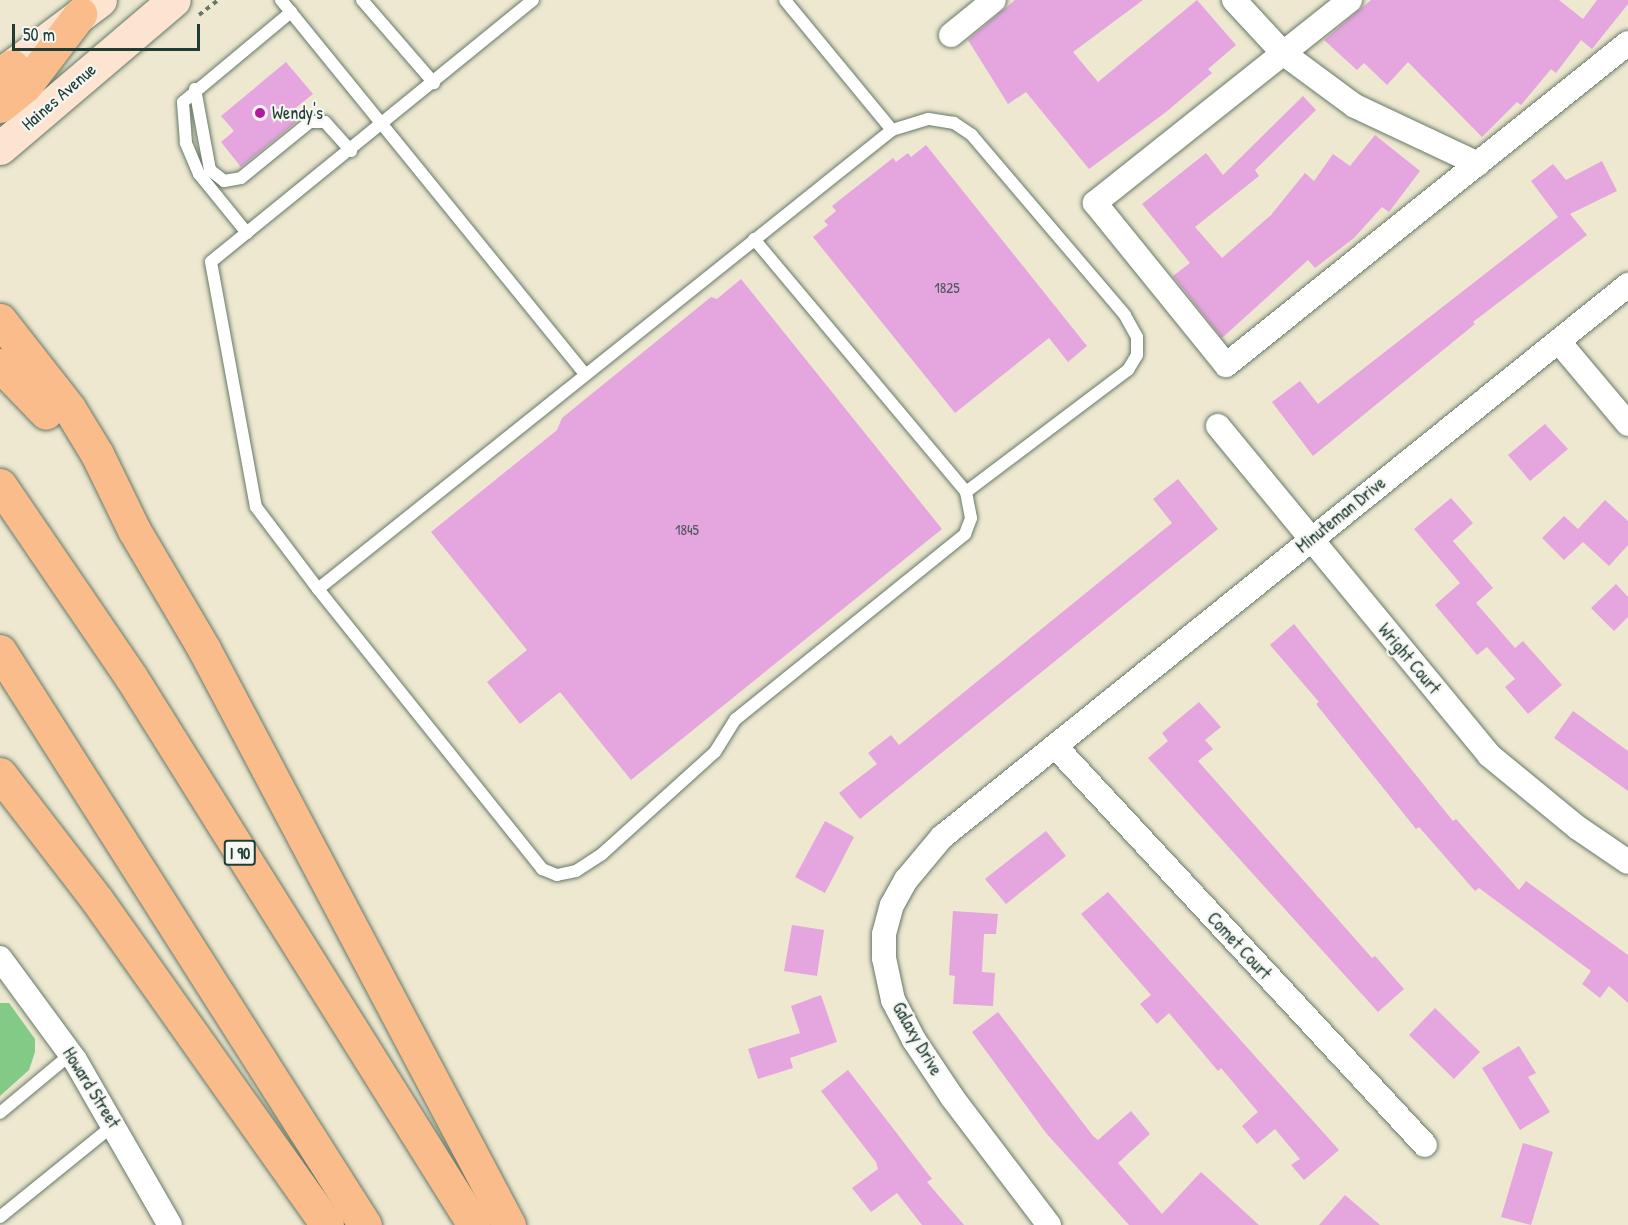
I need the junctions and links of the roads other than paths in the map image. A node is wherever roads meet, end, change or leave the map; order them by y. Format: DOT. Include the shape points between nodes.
graph roads {
  1 [pos="144,0"];
  2 [pos="174,0"];
  3 [pos="281,0"];
  4 [pos="362,0"];
  5 [pos="533,0"];
  6 [pos="785,0"];
  7 [pos="994,0"];
  8 [pos="1234,0"];
  9 [pos="1350,0"];
  10 [pos="90,7"];
  11 [pos="291,12"];
  12 [pos="951,35"];
  13 [pos="1628,43"];
  14 [pos="1283,53"];
  15 [pos="4,71"];
  16 [pos="434,82"];
  17 [pos="72,86"];
  18 [pos="195,89"];
  19 [pos="0,106"];
  20 [pos="383,125"];
  21 [pos="892,130"];
  22 [pos="0,148"];
  23 [pos="351,151"];
  24 [pos="1478,164"];
  25 [pos="248,233"];
  26 [pos="754,239"];
  27 [pos="1628,285"];
  28 [pos="0,320"];
  29 [pos="1558,342"];
  30 [pos="0,365"];
  31 [pos="585,374"];
  32 [pos="1628,424"];
  33 [pos="1218,426"];
  34 [pos="0,485"];
  35 [pos="966,492"];
  36 [pos="134,530"];
  37 [pos="1310,539"];
  38 [pos="318,589"];
  39 [pos="0,651"];
  40 [pos="1055,746"];
  41 [pos="0,774"];
  42 [pos="1628,862"];
  43 [pos="0,960"];
  44 [pos="71,1054"];
  45 [pos="0,1113"];
  46 [pos="115,1124"];
  47 [pos="1425,1145"];
  48 [pos="0,1217"];
  49 [pos="170,1225"];
  50 [pos="327,1225"];
  51 [pos="365,1225"];
  52 [pos="474,1225"];
  53 [pos="509,1225"];
  54 [pos="1049,1225"];
  1 -- 17 [label="main road" via="105,33"];
  2 -- 17 [label="main road, Haines Avenue"];
  3 -- 11 [label="lane"];
  4 -- 16 [label="lane"];
  5 -- 16 [label="lane"];
  6 -- 21 [label="lane"];
  7 -- 12 [label="street"];
  8 -- 14 [label="street"];
  9 -- 14 [label="street"];
  10 -- 15 [label="main road"];
  10 -- 19 [label="highway" via="25,86"];
  11 -- 18 [label="lane"];
  11 -- 20 [label="lane"];
  13 -- 24 [label="street"];
  14 -- 24 [label="street" via="1355,106"];
  14 -- 24 [label="street" via="1095,203 1226,365"];
  16 -- 20 [label="lane"];
  17 -- 22 [label="main road, Haines Avenue"];
  18 -- 23 [label="lane" via="210,170 224,181 241,178 310,122 326,122"];
  18 -- 25 [label="lane" via="183,102 186,143 199,174"];
  20 -- 23 [label="lane"];
  20 -- 31 [label="lane"];
  21 -- 26 [label="lane"];
  21 -- 35 [label="lane" via="928,119 954,123 972,135 1125,315 1137,337 1137,355 1128,370"];
  23 -- 25 [label="lane"];
  25 -- 38 [label="lane" via="211,262 256,507"];
  26 -- 31 [label="lane"];
  26 -- 35 [label="lane"];
  27 -- 29 [label="street, Minuteman Drive"];
  28 -- 36 [label="highway" via="69,408"];
  29 -- 32 [label="street"];
  29 -- 37 [label="street, Minuteman Drive"];
  30 -- 36 [label="highway" via="34,398"];
  31 -- 38 [label="lane"];
  33 -- 37 [label="street, Wright Court"];
  34 -- 52 [label="highway, I 90" via="131,677"];
  35 -- 38 [label="lane" via="971,518 965,534 736,719 715,752 602,854 576,871 557,875 542,869"];
  36 -- 53 [label="highway" via="204,649"];
  37 -- 40 [label="street, Minuteman Drive"];
  37 -- 42 [label="street, Wright Court" via="1489,755 1578,828"];
  39 -- 51 [label="highway"];
  40 -- 47 [label="street, Comet Court"];
  40 -- 54 [label="street, Galaxy Drive" via="942,837 923,857 892,905 884,934 884,958 893,1000 914,1040"];
  41 -- 50 [label="highway" via="97,900"];
  43 -- 44 [label="street, Howard Street"];
  44 -- 45 [label="lane"];
  44 -- 46 [label="street, Howard Street"];
  46 -- 48 [label="lane"];
  46 -- 49 [label="street, Howard Street"];
}
